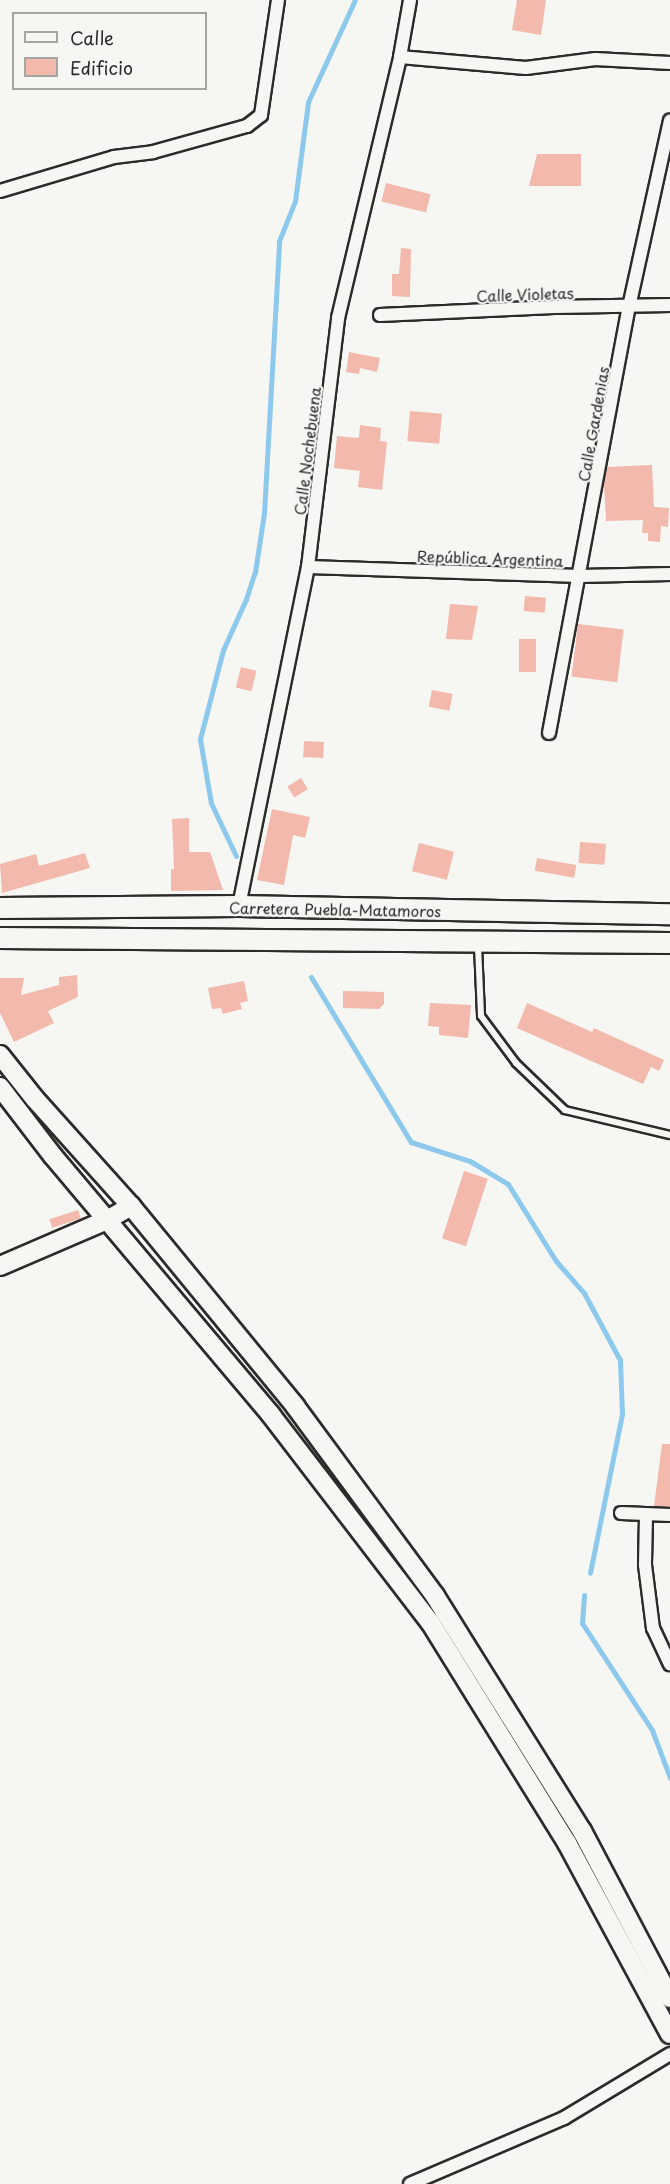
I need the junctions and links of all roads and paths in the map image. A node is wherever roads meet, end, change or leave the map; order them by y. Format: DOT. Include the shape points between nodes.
graph roads {
  1 [pos="278,0"];
  2 [pos="410,0"];
  3 [pos="400,57"];
  4 [pos="670,63"];
  5 [pos="670,120"];
  6 [pos="0,191"];
  7 [pos="670,305"];
  8 [pos="629,307"];
  9 [pos="380,315"];
  10 [pos="308,567"];
  11 [pos="670,574"];
  12 [pos="580,576"];
  13 [pos="549,733"];
  14 [pos="239,906"];
  15 [pos="0,908"];
  16 [pos="670,914"];
  17 [pos="0,938"];
  18 [pos="478,942"];
  19 [pos="670,943"];
  20 [pos="0,1055"];
  21 [pos="0,1087"];
  22 [pos="670,1135"];
  23 [pos="131,1206"];
  24 [pos="107,1220"];
  25 [pos="0,1266"];
  26 [pos="621,1513"];
  27 [pos="646,1515"];
  28 [pos="670,1515"];
  29 [pos="670,1664"];
  30 [pos="670,1998"];
  31 [pos="670,2034"];
  32 [pos="670,2054"];
  33 [pos="410,2184"];
  1 -- 6 [label="street" via="261,115 246,126 153,152 114,157"];
  2 -- 3 [label="street, Calle Nochebuena"];
  3 -- 4 [label="street" via="526,68 595,59"];
  3 -- 10 [label="street, Calle Nochebuena" via="338,318"];
  5 -- 8 [label="street, Calle Gardenias"];
  7 -- 8 [label="street, Calle Violetas"];
  8 -- 9 [label="street, Calle Violetas"];
  8 -- 12 [label="street, Calle Gardenias"];
  10 -- 12 [label="street, República Argentina"];
  10 -- 14 [label="street, Calle Nochebuena"];
  11 -- 12 [label="street, República Argentina"];
  12 -- 13 [label="street, Calle Gardenias"];
  14 -- 15 [label="main road, Carretera Puebla-Matamoros"];
  14 -- 16 [label="main road, Carretera Puebla-Matamoros"];
  17 -- 18 [label="main road, Carretera Puebla-Matamoros"];
  18 -- 19 [label="main road, Carretera Puebla-Matamoros"];
  18 -- 22 [label="lane" via="481,1016 516,1063 565,1110"];
  20 -- 23 [label="street"];
  21 -- 24 [label="street"];
  23 -- 24 [label="street"];
  23 -- 30 [label="street" via="295,1406 435,1596 582,1831"];
  24 -- 25 [label="street"];
  24 -- 31 [label="street" via="271,1415 430,1622 567,1843"];
  26 -- 27 [label="street"];
  27 -- 28 [label="street"];
  27 -- 29 [label="street" via="645,1565 653,1628"];
  32 -- 33 [label="street" via="564,2118"];
}
